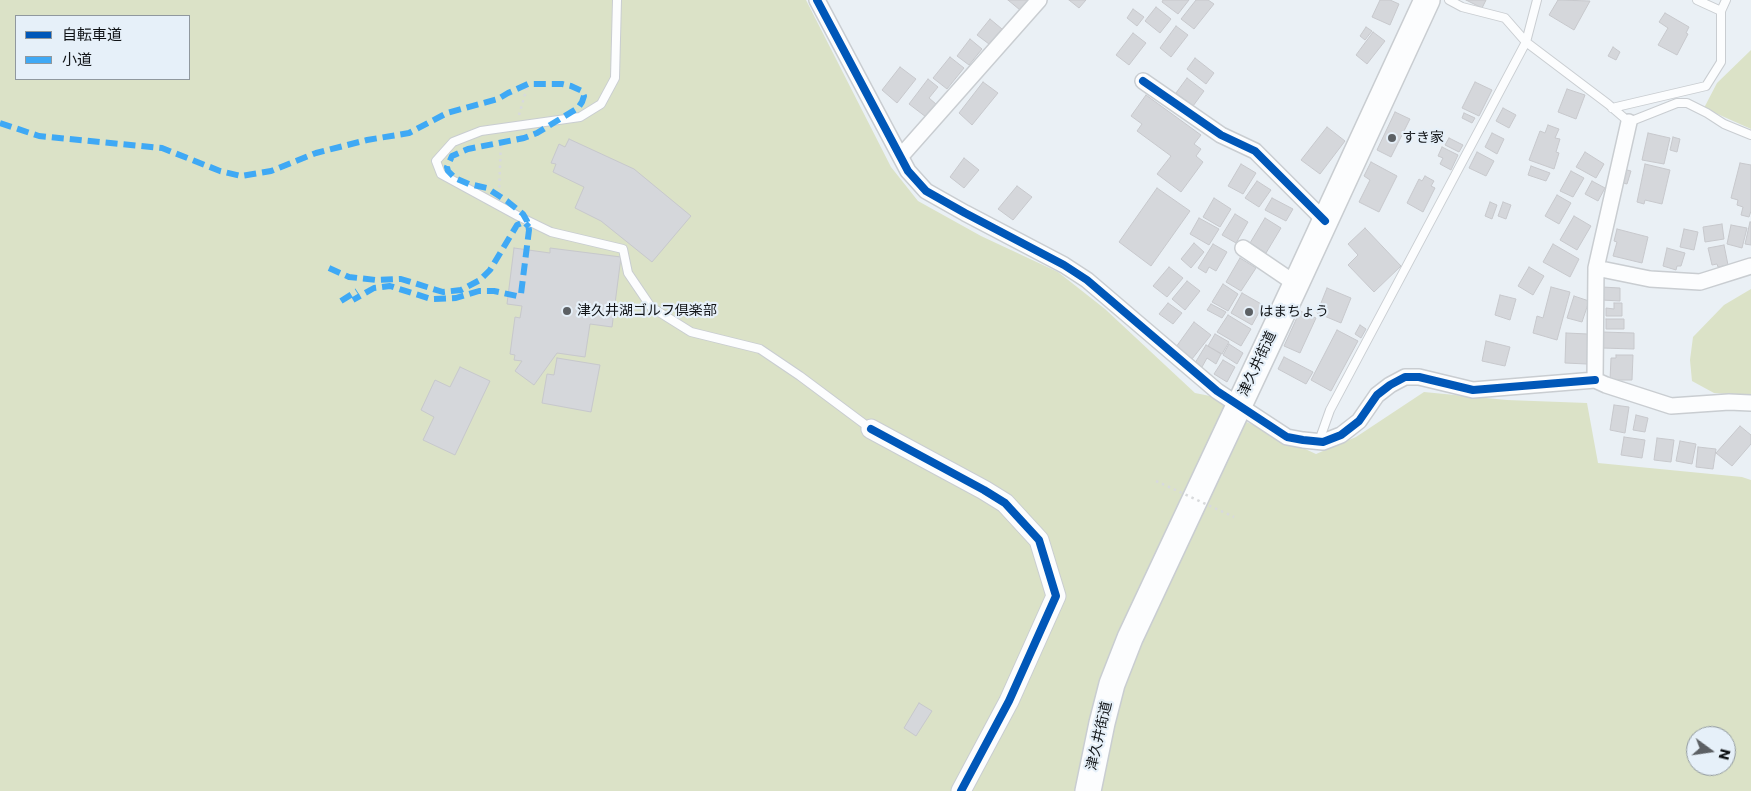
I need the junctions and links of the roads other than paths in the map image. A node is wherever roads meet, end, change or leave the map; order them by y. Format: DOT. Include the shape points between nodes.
graph roads {
  1 [pos="616,0"];
  2 [pos="818,0"];
  3 [pos="1039,0"];
  4 [pos="1426,0"];
  5 [pos="1449,0"];
  6 [pos="1537,0"];
  7 [pos="1697,0"];
  8 [pos="1726,0"];
  9 [pos="1721,11"];
  10 [pos="1526,42"];
  11 [pos="1143,81"];
  12 [pos="1612,108"];
  13 [pos="1628,122"];
  14 [pos="1751,135"];
  15 [pos="901,156"];
  16 [pos="1325,221"];
  17 [pos="1243,248"];
  18 [pos="1751,266"];
  19 [pos="1596,268"];
  20 [pos="1296,284"];
  21 [pos="1595,380"];
  22 [pos="1751,403"];
  23 [pos="1239,406"];
  24 [pos="871,429"];
  25 [pos="1319,441"];
  26 [pos="961,791"];
  27 [pos="1088,791"];
  1 -- 24 [label="lane" via="615,78 601,104 580,117 481,131 453,142 436,161 441,174 551,232 623,249 628,273 651,306 691,332 760,349"];
  2 -- 15 [label="street"];
  3 -- 15 [label="street"];
  4 -- 16 [label="highway, 津久井街道"];
  5 -- 10 [label="lane" via="1462,7 1505,18"];
  6 -- 10 [label="lane"];
  7 -- 9 [label="lane"];
  8 -- 9 [label="lane"];
  9 -- 12 [label="lane" via="1721,62 1706,86"];
  10 -- 12 [label="lane"];
  10 -- 25 [label="lane" via="1330,410"];
  11 -- 16 [label="street" via="1221,136 1255,151"];
  12 -- 13 [label="lane"];
  13 -- 14 [label="lane" via="1677,103 1687,103"];
  13 -- 19 [label="street"];
  15 -- 23 [label="street" via="926,191 1087,280"];
  16 -- 20 [label="highway, 津久井街道"];
  17 -- 20 [label="street"];
  18 -- 19 [label="street" via="1700,282 1650,279"];
  19 -- 21 [label="street"];
  20 -- 23 [label="highway, 津久井街道"];
  21 -- 22 [label="street" via="1671,406"];
  21 -- 25 [label="street" via="1473,390 1419,377 1405,377 1377,395 1358,421 1341,435"];
  23 -- 25 [label="street" via="1287,436"];
  23 -- 27 [label="highway, 津久井街道" via="1130,638 1108,700"];
  24 -- 26 [label="street" via="1005,503 1039,540 1056,596 1009,701"];
}
